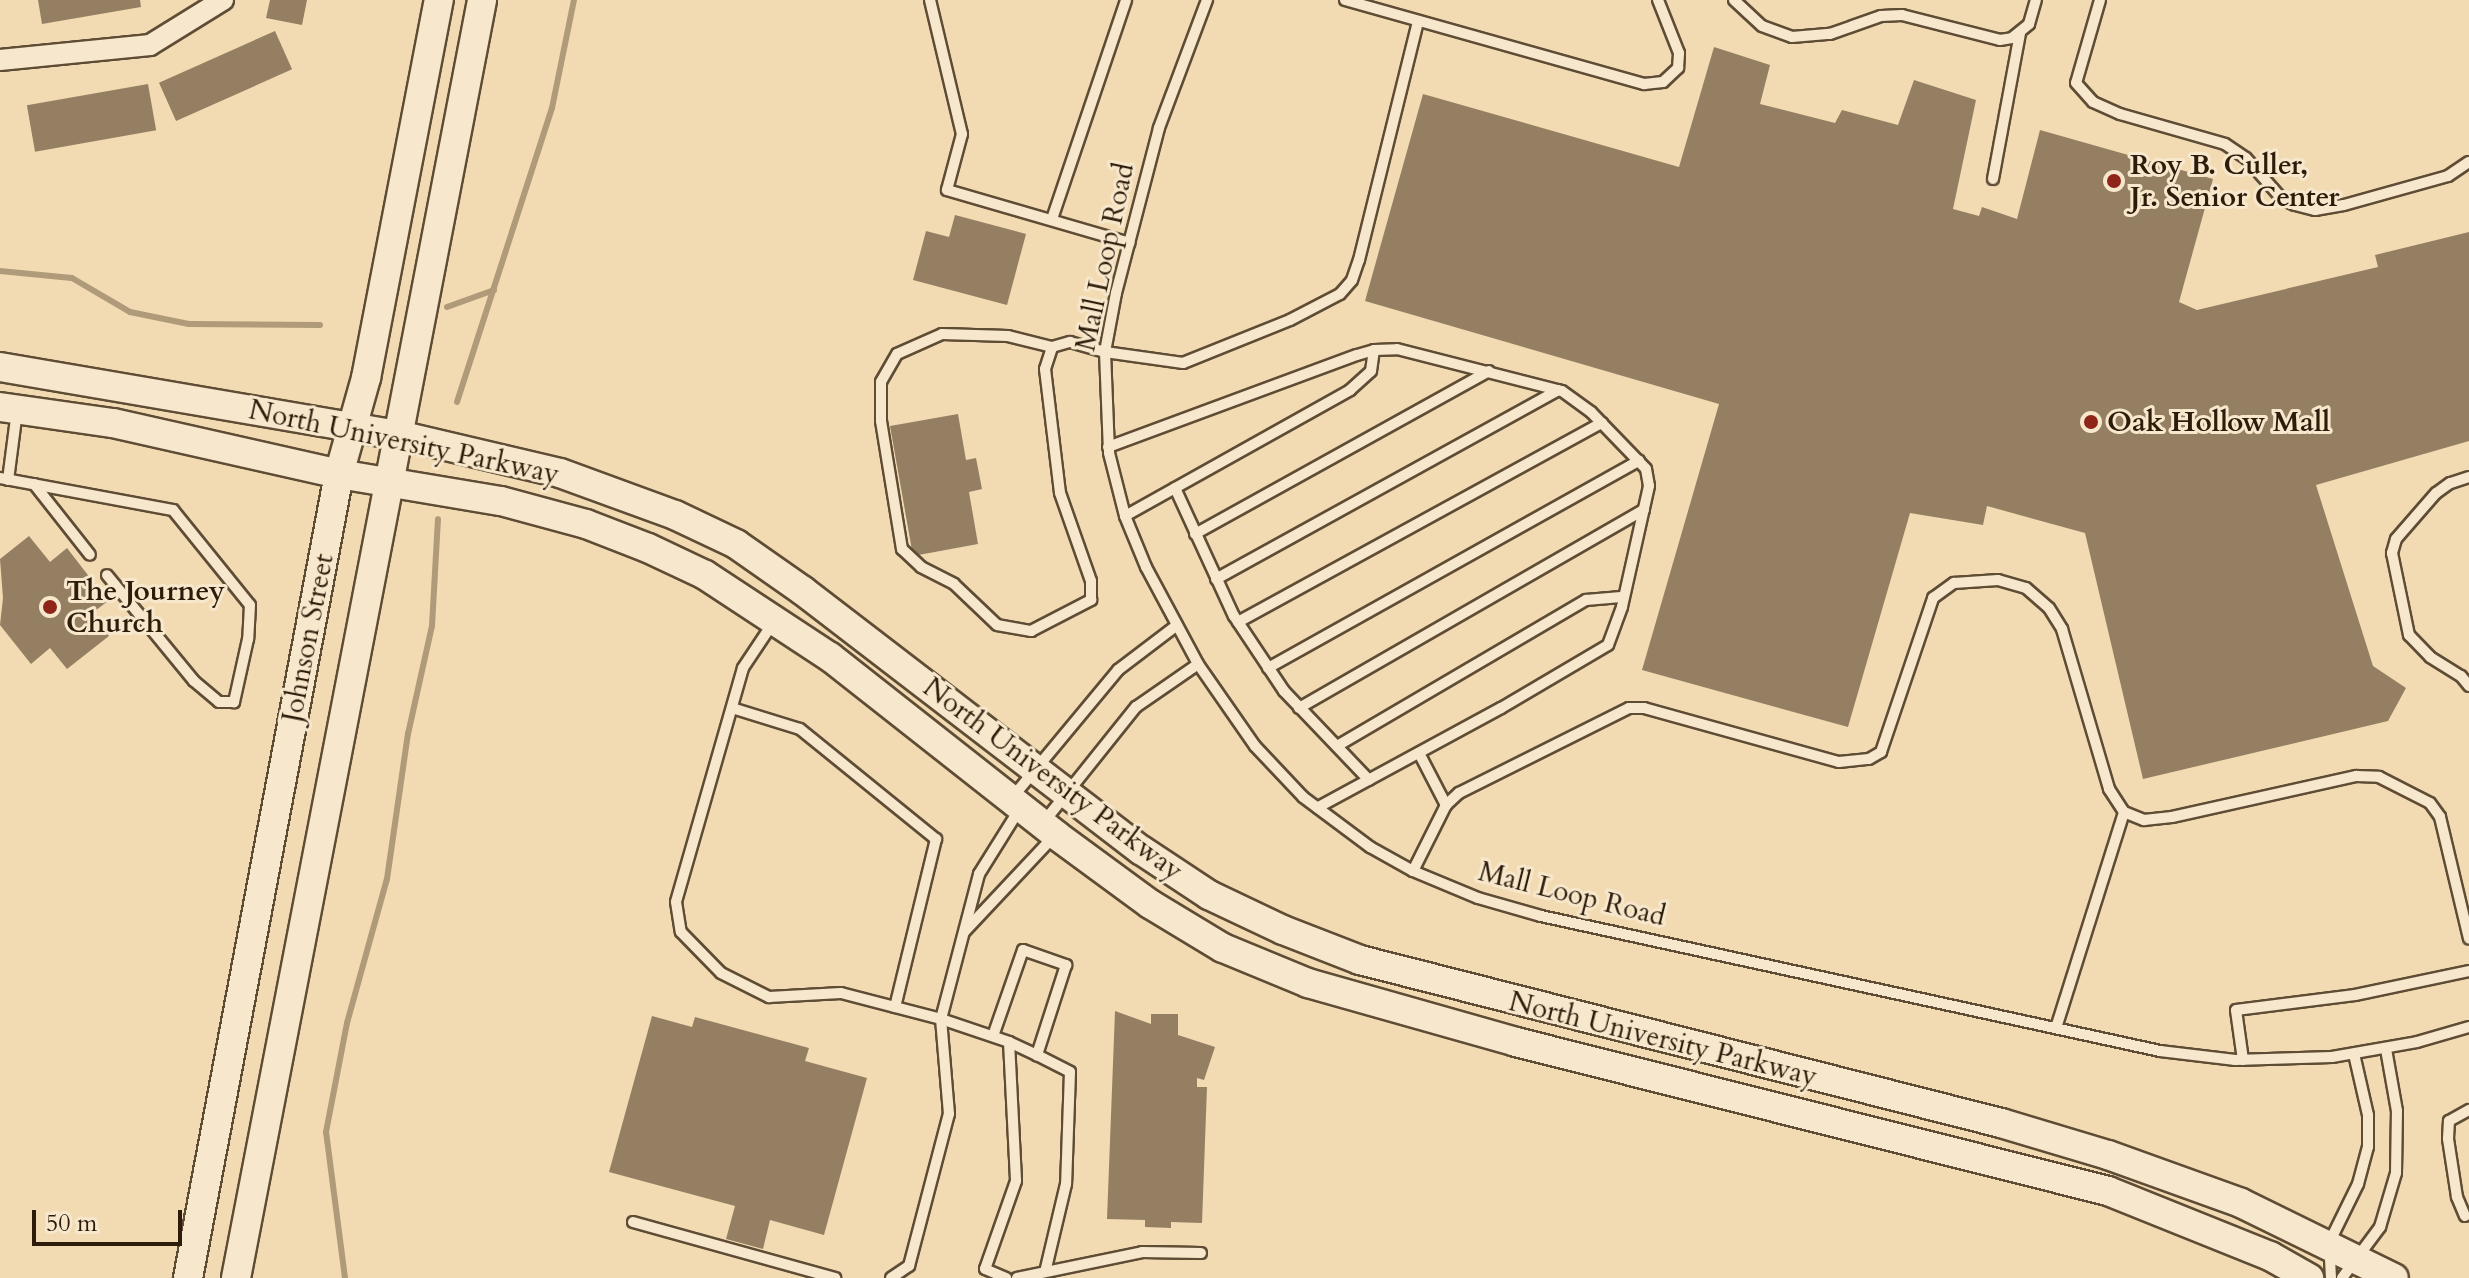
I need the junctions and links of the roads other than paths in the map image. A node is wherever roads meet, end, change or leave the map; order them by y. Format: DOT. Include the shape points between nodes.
graph roads {
  1 [pos="223,0"];
  2 [pos="439,0"];
  3 [pos="482,0"];
  4 [pos="930,0"];
  5 [pos="1126,0"];
  6 [pos="1207,0"];
  7 [pos="1345,0"];
  8 [pos="1658,0"];
  9 [pos="1734,0"];
  10 [pos="2036,0"];
  11 [pos="2100,0"];
  12 [pos="1418,21"];
  13 [pos="2020,33"];
  14 [pos="0,60"];
  15 [pos="2469,162"];
  16 [pos="1993,179"];
  17 [pos="1052,219"];
  18 [pos="1129,243"];
  19 [pos="1052,347"];
  20 [pos="1374,350"];
  21 [pos="1105,352"];
  22 [pos="0,367"];
  23 [pos="1489,371"];
  24 [pos="1558,390"];
  25 [pos="8,408"];
  26 [pos="1602,423"];
  27 [pos="352,428"];
  28 [pos="399,435"];
  29 [pos="1108,447"];
  30 [pos="1639,461"];
  31 [pos="339,474"];
  32 [pos="2469,477"];
  33 [pos="4,479"];
  34 [pos="390,481"];
  35 [pos="34,484"];
  36 [pos="1175,488"];
  37 [pos="1644,510"];
  38 [pos="1125,516"];
  39 [pos="1195,534"];
  40 [pos="90,555"];
  41 [pos="107,575"];
  42 [pos="1216,579"];
  43 [pos="1624,597"];
  44 [pos="774,621"];
  45 [pos="1238,622"];
  46 [pos="1177,625"];
  47 [pos="1198,664"];
  48 [pos="1268,668"];
  49 [pos="2469,686"];
  50 [pos="732,708"];
  51 [pos="1299,708"];
  52 [pos="1337,746"];
  53 [pos="1419,753"];
  54 [pos="1036,769"];
  55 [pos="1369,780"];
  56 [pos="1067,795"];
  57 [pos="1446,805"];
  58 [pos="1317,808"];
  59 [pos="2124,812"];
  60 [pos="1032,817"];
  61 [pos="1413,871"];
  62 [pos="963,933"];
  63 [pos="2469,939"];
  64 [pos="2469,971"];
  65 [pos="895,1007"];
  66 [pos="941,1019"];
  67 [pos="2469,1027"];
  68 [pos="2056,1028"];
  69 [pos="993,1036"];
  70 [pos="1009,1042"];
  71 [pos="2386,1049"];
  72 [pos="2354,1054"];
  73 [pos="1037,1055"];
  74 [pos="2243,1060"];
  75 [pos="2469,1110"];
  76 [pos="2465,1216"];
  77 [pos="633,1222"];
  78 [pos="2329,1243"];
  79 [pos="1201,1253"];
  80 [pos="2350,1268"];
  81 [pos="1045,1272"];
  82 [pos="188,1278"];
  83 [pos="236,1278"];
  84 [pos="835,1278"];
  85 [pos="891,1278"];
  86 [pos="1006,1278"];
  87 [pos="1017,1278"];
  88 [pos="2309,1278"];
  89 [pos="2331,1278"];
  90 [pos="2394,1278"];
  1 -- 14 [label="street" via="150,45"];
  2 -- 27 [label="main road, Johnson Street"];
  3 -- 28 [label="main road, Johnson Street"];
  4 -- 17 [label="lane" via="962,134 947,190"];
  5 -- 17 [label="lane"];
  6 -- 18 [label="lane, Mall Loop Road" via="1159,128"];
  7 -- 12 [label="lane"];
  8 -- 12 [label="lane" via="1679,53 1678,68 1663,82 1644,84"];
  9 -- 13 [label="lane" via="1762,26 1792,37 1830,34 1881,16 1902,15 2000,40"];
  10 -- 13 [label="lane" via="2029,24"];
  11 -- 15 [label="lane" via="2076,83 2093,102 2225,144 2246,158 2282,199 2295,205 2315,210 2344,205 2448,176"];
  12 -- 21 [label="lane" via="1359,260 1340,294 1183,363"];
  13 -- 16 [label="lane"];
  17 -- 18 [label="lane"];
  18 -- 21 [label="lane, Mall Loop Road"];
  19 -- 19 [label="lane" via="1045,369 1060,493 1091,581 1091,600 1031,631 997,625 954,584 921,567 902,549 881,421 881,382 897,354 942,334 1008,336"];
  19 -- 21 [label="lane" via="1070,342"];
  20 -- 23 [label="lane" via="1397,349"];
  20 -- 29 [label="lane"];
  20 -- 36 [label="lane" via="1371,371 1350,390"];
  21 -- 29 [label="lane, Mall Loop Road"];
  22 -- 27 [label="main road, North University Parkway"];
  23 -- 24 [label="lane"];
  23 -- 39 [label="lane"];
  24 -- 26 [label="lane"];
  24 -- 42 [label="lane"];
  25 -- 31 [label="main road, North University Parkway" via="113,423"];
  25 -- 33 [label="lane"];
  26 -- 30 [label="lane"];
  26 -- 45 [label="lane"];
  27 -- 28 [label="main road, North University Parkway"];
  27 -- 31 [label="main road, Johnson Street"];
  28 -- 34 [label="main road, Johnson Street"];
  28 -- 54 [label="main road, North University Parkway" via="560,473 675,515 736,544"];
  29 -- 38 [label="lane, Mall Loop Road"];
  30 -- 37 [label="lane" via="1649,486"];
  30 -- 48 [label="lane"];
  31 -- 34 [label="main road, North University Parkway"];
  31 -- 82 [label="main road, Johnson Street"];
  32 -- 49 [label="lane" via="2436,493 2396,539 2392,553 2409,635"];
  33 -- 35 [label="lane"];
  34 -- 44 [label="main road, North University Parkway" via="501,501 586,524 705,575"];
  34 -- 83 [label="main road, Johnson Street"];
  35 -- 40 [label="lane"];
  35 -- 41 [label="lane" via="173,510 250,605 234,702 219,702 194,681"];
  36 -- 38 [label="lane"];
  36 -- 39 [label="lane"];
  37 -- 43 [label="lane"];
  37 -- 51 [label="lane"];
  38 -- 46 [label="lane, Mall Loop Road"];
  39 -- 42 [label="lane"];
  42 -- 45 [label="lane"];
  43 -- 52 [label="lane" via="1586,600"];
  43 -- 53 [label="lane" via="1608,645"];
  44 -- 50 [label="lane" via="743,668"];
  44 -- 60 [label="main road, North University Parkway" via="830,657"];
  45 -- 48 [label="lane"];
  46 -- 47 [label="lane, Mall Loop Road"];
  46 -- 54 [label="lane" via="1118,670"];
  47 -- 56 [label="lane" via="1136,707"];
  47 -- 58 [label="lane, Mall Loop Road" via="1255,746"];
  48 -- 51 [label="lane"];
  50 -- 65 [label="lane" via="800,729 936,839"];
  50 -- 65 [label="lane" via="676,902 681,932 721,973 769,997 841,993"];
  51 -- 52 [label="lane"];
  52 -- 55 [label="lane"];
  53 -- 55 [label="lane"];
  53 -- 57 [label="lane"];
  54 -- 56 [label="main road, North University Parkway"];
  54 -- 60 [label="lane"];
  55 -- 58 [label="lane"];
  56 -- 60 [label="lane"];
  56 -- 78 [label="main road, North University Parkway" via="1209,895 1360,960 2001,1123 2241,1203"];
  57 -- 59 [label="lane" via="1494,773 1629,708 1839,762 1869,759 1881,752 1933,598 1954,583 1977,579 2026,588 2049,608 2062,629 2109,789"];
  57 -- 61 [label="lane"];
  58 -- 61 [label="lane, Mall Loop Road"];
  59 -- 63 [label="lane" via="2144,820 2172,817 2356,776 2379,777 2430,803 2440,817"];
  59 -- 68 [label="lane"];
  60 -- 62 [label="lane"];
  60 -- 62 [label="lane" via="979,874"];
  60 -- 88 [label="main road, North University Parkway" via="1150,904 1223,948 1308,983 1516,1042 2108,1191 2270,1256"];
  61 -- 68 [label="lane, Mall Loop Road" via="1541,916"];
  62 -- 66 [label="lane"];
  64 -- 74 [label="lane" via="2355,995 2236,1010"];
  65 -- 66 [label="lane"];
  66 -- 69 [label="lane"];
  66 -- 85 [label="lane" via="949,1114 909,1266"];
  67 -- 71 [label="lane, Mall Loop Road"];
  68 -- 74 [label="lane, Mall Loop Road" via="2160,1051"];
  69 -- 70 [label="lane"];
  69 -- 73 [label="lane" via="1023,950 1066,965"];
  70 -- 73 [label="lane"];
  70 -- 86 [label="lane" via="1016,1181 985,1269"];
  71 -- 72 [label="lane, Mall Loop Road"];
  71 -- 80 [label="lane" via="2397,1111 2396,1173 2380,1227"];
  72 -- 74 [label="lane, Mall Loop Road"];
  72 -- 78 [label="lane" via="2368,1115 2368,1147 2358,1184"];
  73 -- 81 [label="lane" via="1070,1072 1066,1184"];
  75 -- 76 [label="lane" via="2449,1121 2457,1197"];
  77 -- 84 [label="lane"];
  78 -- 80 [label="main road, North University Parkway"];
  78 -- 89 [label="lane"];
  79 -- 81 [label="lane" via="1142,1252"];
  80 -- 90 [label="main road, North University Parkway"];
  81 -- 87 [label="lane"];
}
